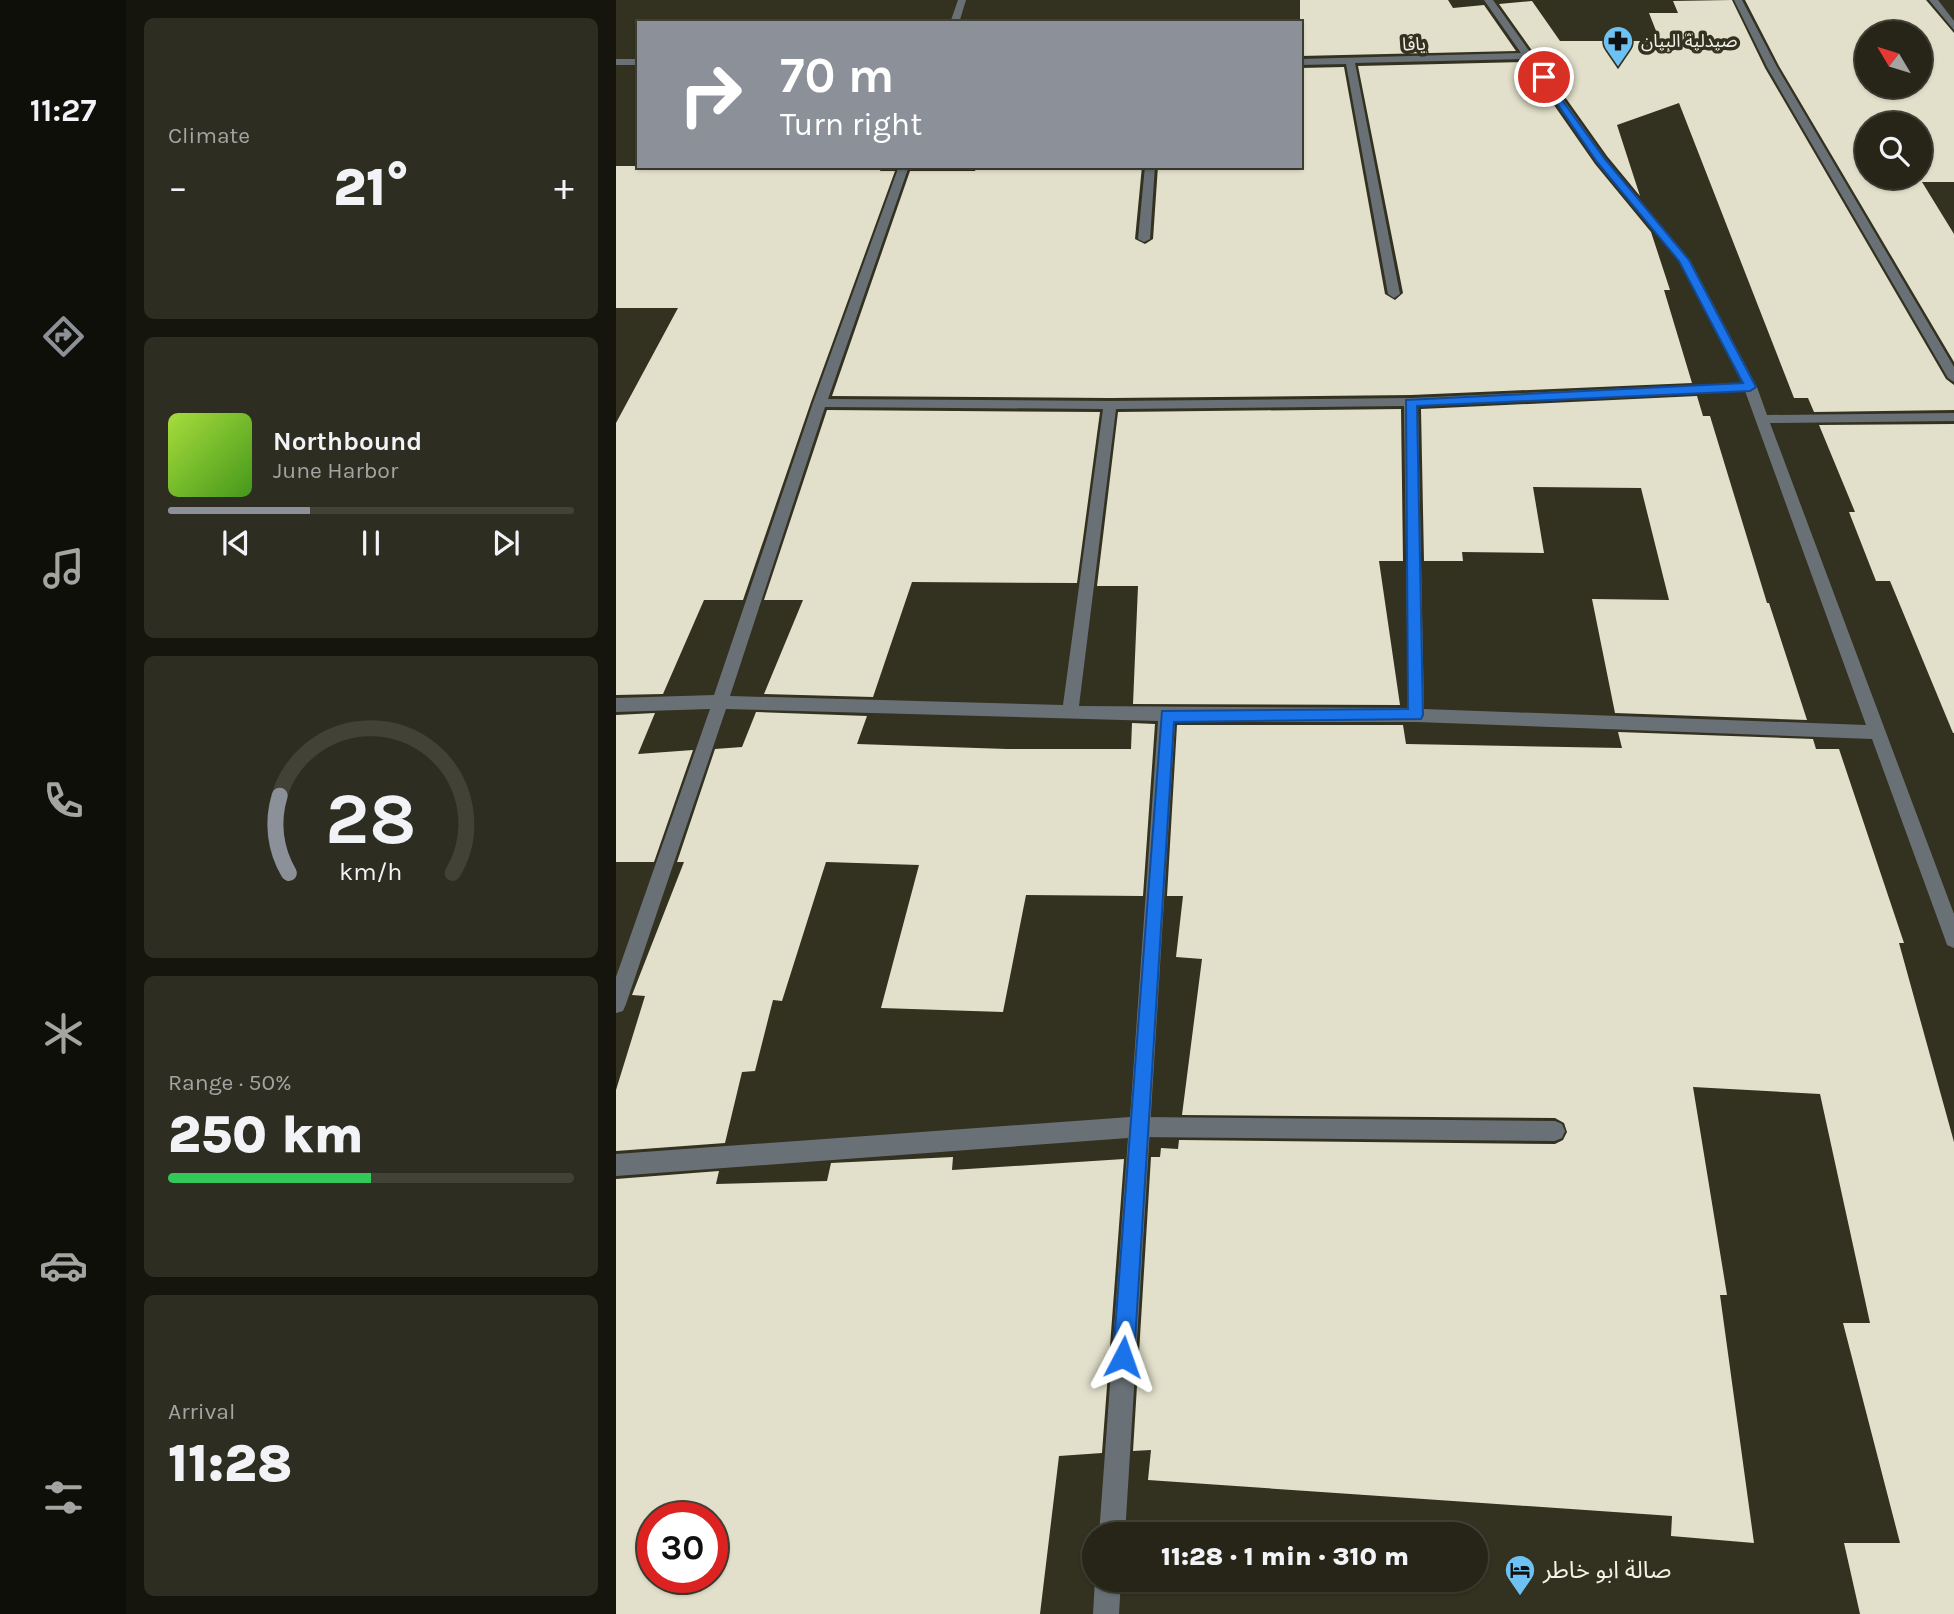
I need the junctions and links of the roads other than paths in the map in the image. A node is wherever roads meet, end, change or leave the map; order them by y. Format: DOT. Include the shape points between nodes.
graph roads {
  1 [pos="962,0"];
  2 [pos="1488,0"];
  3 [pos="1738,0"];
  4 [pos="1933,0"];
  5 [pos="955,21"];
  6 [pos="1954,27"];
  7 [pos="1529,57"];
  8 [pos="1350,61"];
  9 [pos="616,62"];
  10 [pos="637,62"];
  11 [pos="1302,62"];
  12 [pos="903,168"];
  13 [pos="1150,168"];
  14 [pos="1144,239"];
  15 [pos="1394,294"];
  16 [pos="1954,378"];
  17 [pos="1750,387"];
  18 [pos="1411,402"];
  19 [pos="820,403"];
  20 [pos="1110,405"];
  21 [pos="1954,417"];
  22 [pos="1764,419"];
  23 [pos="719,702"];
  24 [pos="616,705"];
  25 [pos="1070,712"];
  26 [pos="1167,715"];
  27 [pos="1416,715"];
  28 [pos="1877,732"];
  29 [pos="1954,939"];
  30 [pos="616,1004"];
  31 [pos="1139,1127"];
  32 [pos="1555,1131"];
  33 [pos="616,1166"];
  34 [pos="1113,1522"];
  35 [pos="1107,1592"];
  36 [pos="1106,1614"];
  1 -- 5 [label="street"];
  2 -- 7 [label="street"];
  3 -- 16 [label="street" via="1772,67"];
  4 -- 6 [label="street"];
  7 -- 8 [label="street, يافا"];
  7 -- 17 [label="street" via="1601,160 1684,260"];
  8 -- 11 [label="street, يافا"];
  8 -- 15 [label="street"];
  9 -- 10 [label="street"];
  12 -- 19 [label="street"];
  13 -- 14 [label="street"];
  17 -- 18 [label="street"];
  17 -- 22 [label="street"];
  18 -- 20 [label="street"];
  18 -- 27 [label="street"];
  19 -- 20 [label="street"];
  19 -- 23 [label="street"];
  20 -- 25 [label="street"];
  21 -- 22 [label="street"];
  22 -- 28 [label="street"];
  23 -- 24 [label="street"];
  23 -- 25 [label="street"];
  23 -- 30 [label="street"];
  25 -- 26 [label="street"];
  26 -- 27 [label="street"];
  26 -- 31 [label="street"];
  27 -- 28 [label="street"];
  28 -- 29 [label="street"];
  31 -- 32 [label="street"];
  31 -- 33 [label="street"];
  31 -- 34 [label="street"];
  35 -- 36 [label="street"];
}
